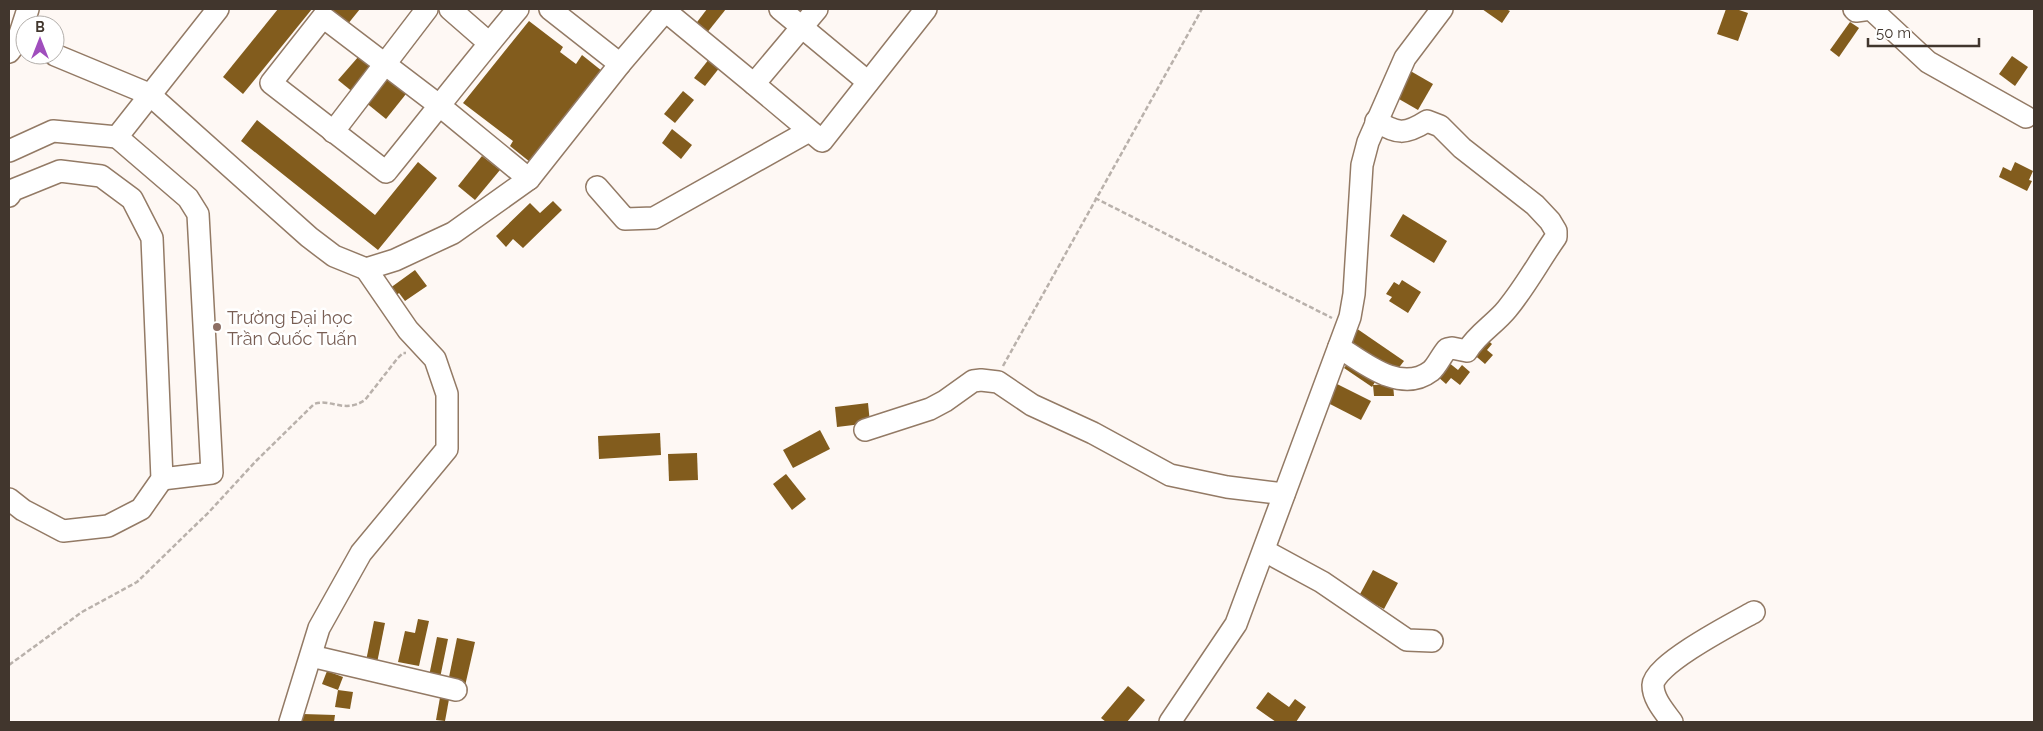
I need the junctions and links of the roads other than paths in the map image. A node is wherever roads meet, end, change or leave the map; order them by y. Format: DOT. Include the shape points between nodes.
graph roads {
  1 [pos="28,9"];
  2 [pos="218,9"];
  3 [pos="427,9"];
  4 [pos="450,9"];
  5 [pos="518,9"];
  6 [pos="550,9"];
  7 [pos="780,9"];
  8 [pos="817,9"];
  9 [pos="926,9"];
  10 [pos="1442,9"];
  11 [pos="1854,9"];
  12 [pos="665,10"];
  13 [pos="802,27"];
  14 [pos="14,41"];
  15 [pos="489,43"];
  16 [pos="65,59"];
  17 [pos="620,64"];
  18 [pos="386,65"];
  19 [pos="868,82"];
  20 [pos="754,84"];
  21 [pos="149,94"];
  22 [pos="440,106"];
  23 [pos="2026,117"];
  24 [pos="1376,121"];
  25 [pos="809,131"];
  26 [pos="333,132"];
  27 [pos="117,137"];
  28 [pos="9,151"];
  29 [pos="529,178"];
  30 [pos="597,187"];
  31 [pos="9,196"];
  32 [pos="366,269"];
  33 [pos="1339,347"];
  34 [pos="865,430"];
  35 [pos="162,479"];
  36 [pos="1284,494"];
  37 [pos="9,498"];
  38 [pos="1265,551"];
  39 [pos="1754,612"];
  40 [pos="1432,641"];
  41 [pos="311,656"];
  42 [pos="456,690"];
  43 [pos="290,722"];
  44 [pos="1170,722"];
  45 [pos="1672,722"];
  1 -- 14 [label="street"];
  2 -- 21 [label="street"];
  3 -- 18 [label="street"];
  4 -- 15 [label="street"];
  5 -- 15 [label="street"];
  6 -- 17 [label="street"];
  7 -- 13 [label="street"];
  8 -- 13 [label="street"];
  9 -- 19 [label="street"];
  10 -- 24 [label="street" via="1405,58"];
  11 -- 23 [label="street" via="1871,9 1928,62"];
  12 -- 17 [label="street"];
  12 -- 20 [label="street"];
  13 -- 19 [label="street"];
  13 -- 20 [label="street"];
  15 -- 22 [label="street"];
  16 -- 21 [label="street"];
  17 -- 29 [label="street"];
  18 -- 22 [label="street"];
  18 -- 26 [label="street"];
  18 -- 26 [label="street" via="323,16 271,84"];
  19 -- 25 [label="street" via="822,142"];
  20 -- 25 [label="street"];
  21 -- 27 [label="street"];
  21 -- 32 [label="street" via="309,236 334,256"];
  22 -- 26 [label="street" via="386,172"];
  22 -- 29 [label="street"];
  24 -- 33 [label="street" via="1362,165 1354,294"];
  24 -- 33 [label="street" via="1400,132 1427,121 1440,126 1462,148 1535,205 1556,231 1556,237 1523,290 1496,323 1467,351 1447,349 1433,370 1422,377 1384,375"];
  25 -- 30 [label="street" via="654,218 625,219"];
  27 -- 28 [label="street" via="53,131"];
  27 -- 35 [label="street" via="188,198 198,214 212,473"];
  29 -- 32 [label="street" via="453,233 396,260"];
  31 -- 35 [label="street" via="13,190 60,171 101,176 132,200 152,238"];
  32 -- 41 [label="street" via="408,330 435,360 447,394 447,449 361,553 320,628"];
  33 -- 36 [label="street"];
  34 -- 36 [label="street" via="930,409 974,381 981,380 994,382 1032,405 1093,433 1170,475"];
  35 -- 37 [label="street" via="142,509 108,526 63,530 23,510"];
  36 -- 38 [label="street"];
  38 -- 40 [label="street" via="1322,582 1407,640"];
  38 -- 44 [label="street" via="1236,624"];
  39 -- 45 [label="street" via="1691,648 1656,677 1653,686 1657,701"];
  41 -- 42 [label="street"];
  41 -- 43 [label="street"];
}
